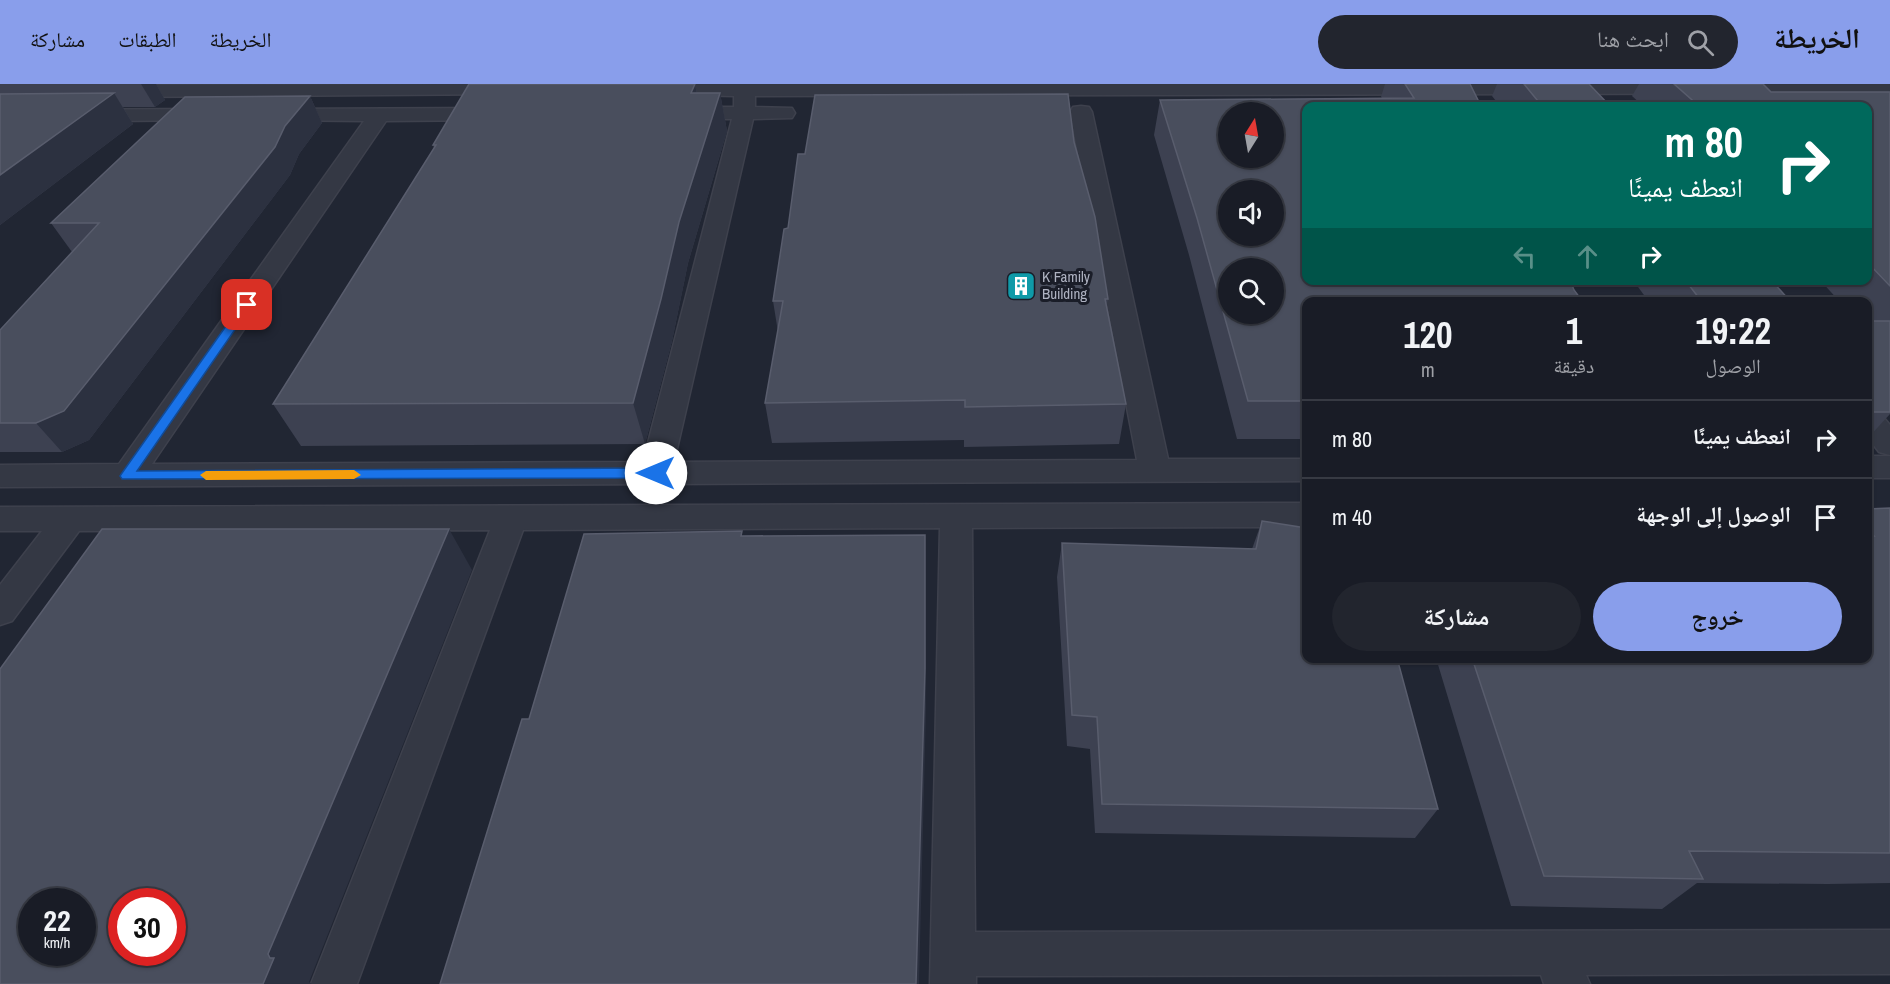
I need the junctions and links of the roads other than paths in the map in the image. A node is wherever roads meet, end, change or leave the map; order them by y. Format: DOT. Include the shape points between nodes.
graph roads {
  1 [pos="1246,86"];
  2 [pos="1793,86"];
  3 [pos="1890,87"];
  4 [pos="531,90"];
  5 [pos="626,90"];
  6 [pos="94,92"];
  7 [pos="387,96"];
  8 [pos="745,96"];
  9 [pos="1081,112"];
  10 [pos="662,113"];
  11 [pos="802,113"];
  12 [pos="521,114"];
  13 [pos="225,115"];
  14 [pos="249,115"];
  15 [pos="0,116"];
  16 [pos="1872,424"];
  17 [pos="1890,444"];
  18 [pos="1872,467"];
  19 [pos="1890,467"];
  20 [pos="1302,470"];
  21 [pos="1155,471"];
  22 [pos="656,473"];
  23 [pos="127,476"];
  24 [pos="0,477"];
  25 [pos="1302,515"];
  26 [pos="956,516"];
  27 [pos="511,518"];
  28 [pos="0,519"];
  29 [pos="70,519"];
  30 [pos="0,611"];
  31 [pos="1890,952"];
  32 [pos="1562,968"];
  33 [pos="953,969"];
  34 [pos="334,984"];
  1 -- 2 [label="street"];
  1 -- 8 [label="street"];
  2 -- 3 [label="street"];
  4 -- 7 [label="street"];
  5 -- 8 [label="street"];
  6 -- 7 [label="street"];
  7 -- 12 [label="street"];
  7 -- 14 [label="street"];
  7 -- 23 [label="street"];
  8 -- 10 [label="street"];
  8 -- 11 [label="street"];
  8 -- 22 [label="street"];
  9 -- 21 [label="street"];
  13 -- 15 [label="street"];
  16 -- 17 [label="street"];
  18 -- 19 [label="street"];
  20 -- 21 [label="street"];
  21 -- 22 [label="street"];
  22 -- 23 [label="street"];
  23 -- 24 [label="street"];
  25 -- 26 [label="street"];
  26 -- 27 [label="street"];
  26 -- 33 [label="street"];
  27 -- 29 [label="street"];
  27 -- 34 [label="street"];
  28 -- 29 [label="street"];
  29 -- 30 [label="street"];
  31 -- 32 [label="street"];
  32 -- 33 [label="street"];
}
